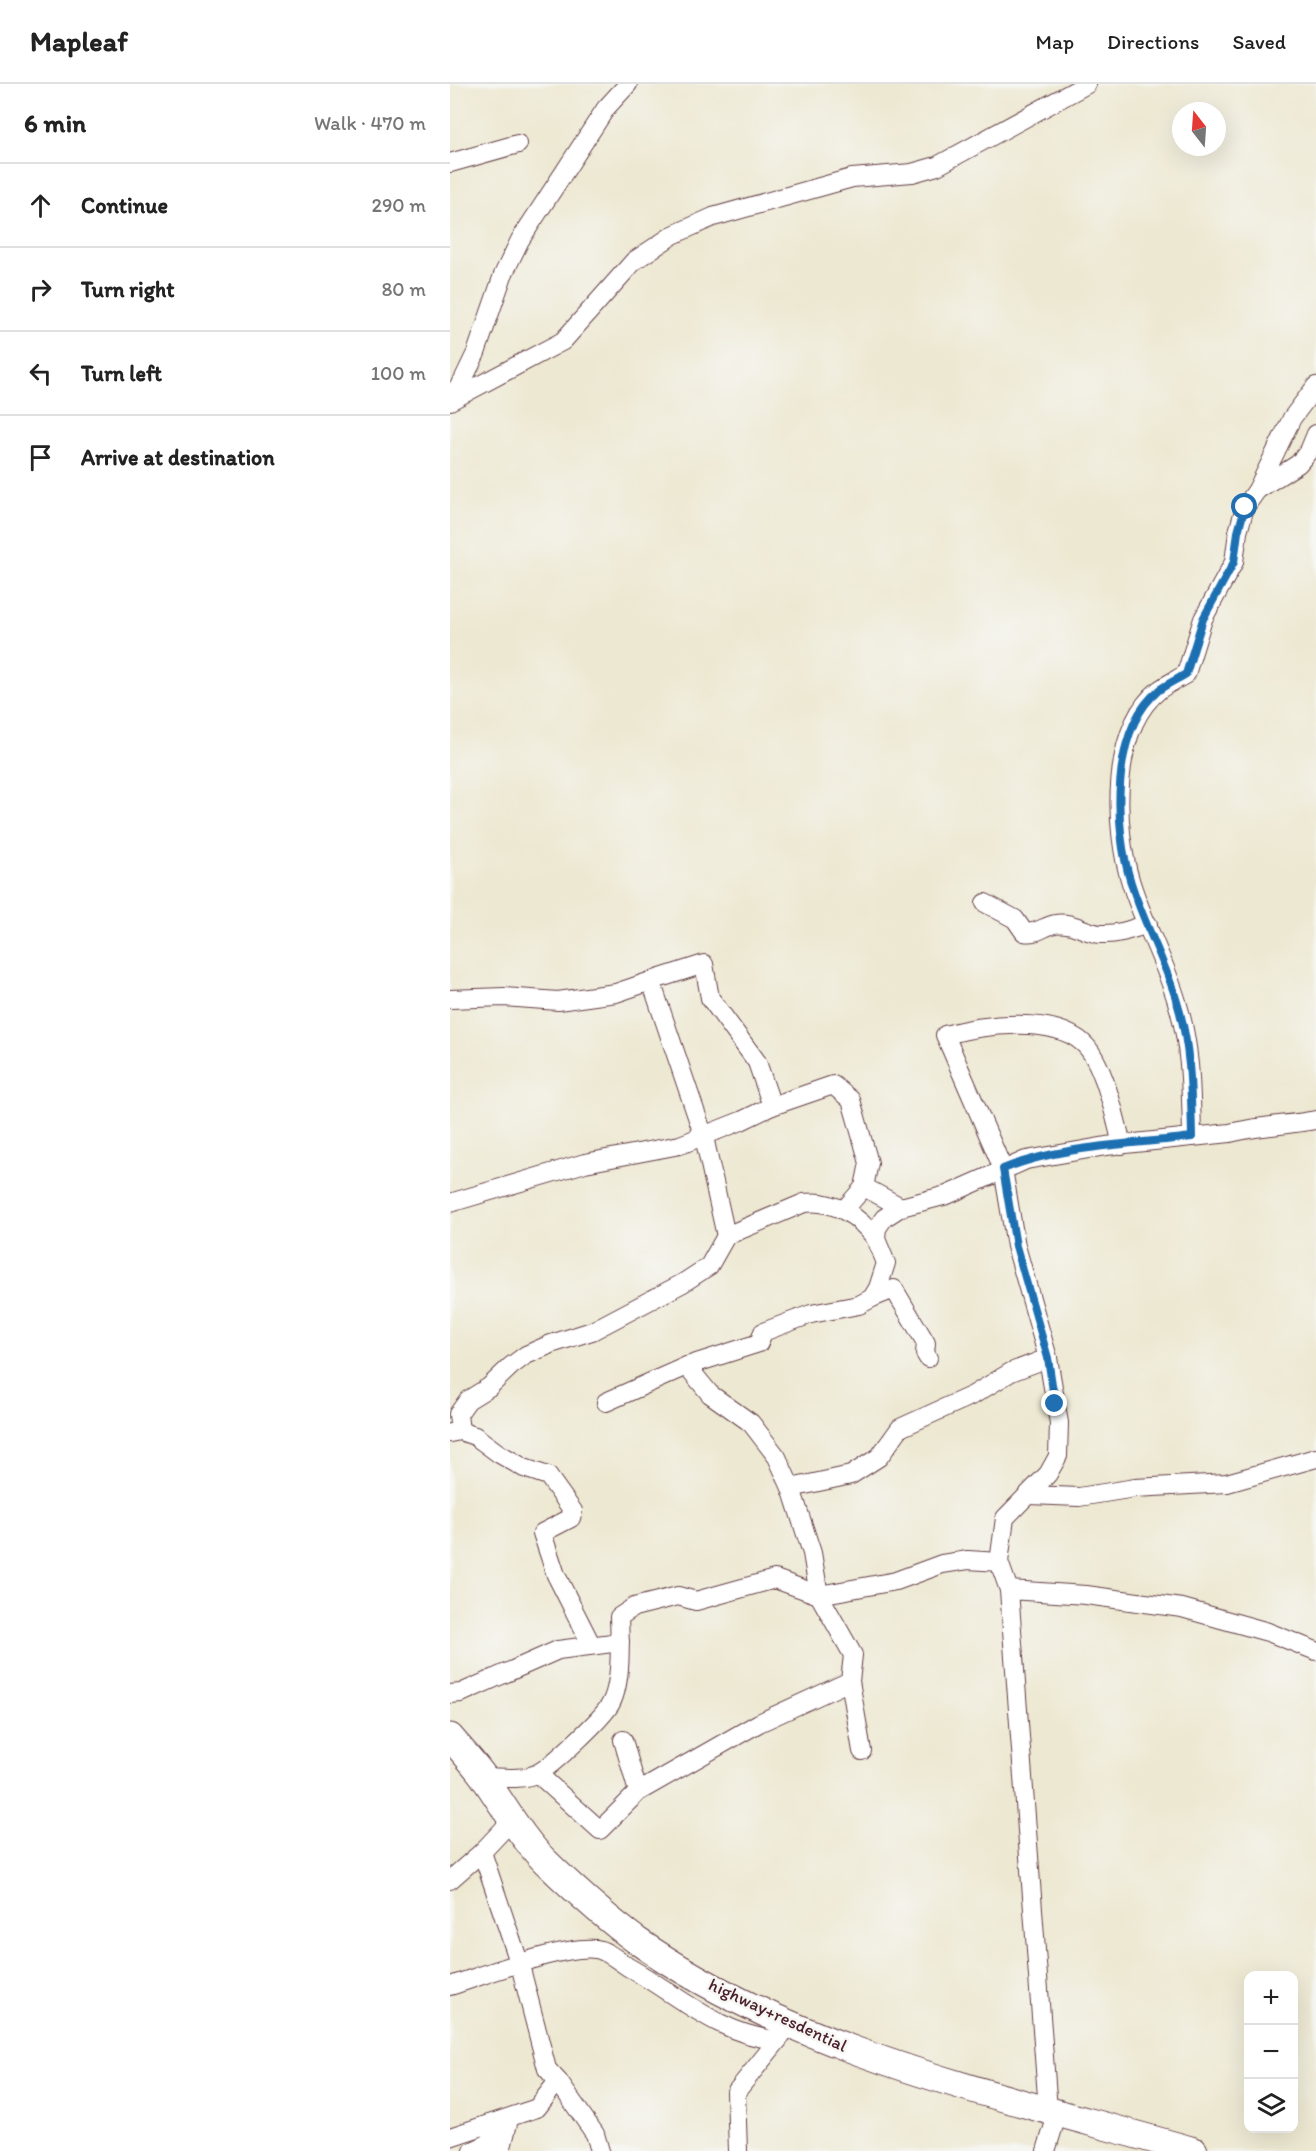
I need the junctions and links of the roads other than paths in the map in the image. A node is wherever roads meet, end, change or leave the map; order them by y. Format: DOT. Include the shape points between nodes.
graph roads {
  1 [pos="628,84"];
  2 [pos="1087,84"];
  3 [pos="518,144"];
  4 [pos="450,163"];
  5 [pos="1316,386"];
  6 [pos="450,399"];
  7 [pos="1316,434"];
  8 [pos="1257,490"];
  9 [pos="985,903"];
  10 [pos="1148,924"];
  11 [pos="651,981"];
  12 [pos="450,999"];
  13 [pos="772,1106"];
  14 [pos="1316,1120"];
  15 [pos="704,1137"];
  16 [pos="1192,1137"];
  17 [pos="1122,1145"];
  18 [pos="1003,1169"];
  19 [pos="864,1187"];
  20 [pos="450,1203"];
  21 [pos="901,1206"];
  22 [pos="844,1210"];
  23 [pos="726,1236"];
  24 [pos="876,1239"];
  25 [pos="872,1298"];
  26 [pos="928,1358"];
  27 [pos="1048,1358"];
  28 [pos="687,1366"];
  29 [pos="606,1402"];
  30 [pos="455,1432"];
  31 [pos="1316,1458"];
  32 [pos="791,1488"];
  33 [pos="1029,1495"];
  34 [pos="1005,1518"];
  35 [pos="968,1560"];
  36 [pos="999,1562"];
  37 [pos="1009,1590"];
  38 [pos="819,1595"];
  39 [pos="621,1642"];
  40 [pos="591,1644"];
  41 [pos="1316,1651"];
  42 [pos="850,1681"];
  43 [pos="450,1694"];
  44 [pos="450,1737"];
  45 [pos="623,1740"];
  46 [pos="862,1751"];
  47 [pos="538,1774"];
  48 [pos="484,1777"];
  49 [pos="638,1792"];
  50 [pos="513,1819"];
  51 [pos="482,1852"];
  52 [pos="450,1880"];
  53 [pos="520,1965"];
  54 [pos="450,1986"];
  55 [pos="783,2032"];
  56 [pos="558,2081"];
  57 [pos="1053,2111"];
  58 [pos="509,2118"];
  59 [pos="489,2124"];
  60 [pos="450,2137"];
  61 [pos="474,2151"];
  62 [pos="501,2151"];
  63 [pos="600,2151"];
  64 [pos="738,2151"];
  65 [pos="1046,2151"];
  66 [pos="1194,2151"];
  1 -- 6 [label="street" via="606,108 520,240 503,275 476,353"];
  2 -- 6 [label="street" via="937,166 912,173 852,178 713,217 673,235 634,261 563,341"];
  3 -- 4 [label="street"];
  5 -- 8 [label="street" via="1292,418"];
  7 -- 8 [label="street" via="1310,451 1298,464"];
  8 -- 10 [label="street" via="1245,507 1234,562 1203,619 1186,674 1158,690 1140,713 1129,739 1120,776 1119,816 1131,882"];
  9 -- 10 [label="street" via="1015,919 1030,934 1055,924 1078,925 1100,934 1127,932"];
  10 -- 16 [label="street" via="1178,1002 1186,1037 1191,1070"];
  11 -- 12 [label="street" via="616,993 558,1001"];
  11 -- 13 [label="street" via="704,964 710,998 757,1062"];
  11 -- 15 [label="street"];
  13 -- 15 [label="street"];
  13 -- 19 [label="street" via="833,1085 851,1100 869,1162"];
  14 -- 16 [label="street"];
  15 -- 20 [label="street" via="585,1163"];
  15 -- 23 [label="street"];
  16 -- 17 [label="street"];
  17 -- 18 [label="street" via="1026,1160"];
  17 -- 18 [label="street" via="1100,1072 1083,1043 1063,1033 1024,1025 970,1028 945,1035"];
  18 -- 21 [label="street" via="947,1195"];
  18 -- 27 [label="street" via="1016,1246"];
  19 -- 21 [label="street"];
  19 -- 22 [label="street"];
  21 -- 24 [label="street" via="884,1218"];
  22 -- 23 [label="street" via="818,1201 804,1203"];
  22 -- 24 [label="street"];
  23 -- 30 [label="street" via="709,1266 683,1283 592,1331 551,1344 511,1366 468,1400 458,1414"];
  24 -- 25 [label="street" via="886,1263"];
  25 -- 26 [label="street" via="894,1289 926,1343"];
  25 -- 28 [label="street" via="859,1305 811,1314 763,1332 759,1343 746,1349"];
  27 -- 32 [label="street" via="1011,1372 973,1395 900,1428 879,1457 851,1475"];
  27 -- 33 [label="street" via="1059,1423 1058,1456"];
  28 -- 29 [label="street"];
  28 -- 32 [label="street" via="710,1394 751,1423 777,1457"];
  30 -- 40 [label="street" via="475,1436 524,1468 548,1476 573,1511 571,1518 542,1533 556,1575"];
  31 -- 33 [label="street" via="1227,1483 1135,1488 1079,1497"];
  32 -- 38 [label="street" via="812,1553"];
  33 -- 34 [label="street"];
  34 -- 35 [label="street" via="989,1542"];
  34 -- 36 [label="street"];
  35 -- 36 [label="street"];
  35 -- 38 [label="street" via="926,1568 896,1581"];
  36 -- 37 [label="street"];
  37 -- 41 [label="street" via="1182,1608 1268,1632"];
  37 -- 57 [label="street"];
  38 -- 39 [label="street" via="775,1579 696,1600 678,1596 634,1607 619,1617"];
  38 -- 42 [label="street" via="853,1655"];
  39 -- 40 [label="street"];
  39 -- 47 [label="street" via="611,1703"];
  40 -- 43 [label="street" via="558,1650 461,1693"];
  42 -- 46 [label="street"];
  42 -- 49 [label="street" via="759,1723"];
  44 -- 48 [label="highway, highway+resdential"];
  45 -- 49 [label="street"];
  47 -- 48 [label="street"];
  47 -- 49 [label="street" via="600,1830"];
  48 -- 50 [label="highway, highway+resdential"];
  50 -- 51 [label="street"];
  50 -- 55 [label="highway, highway+resdential" via="547,1864 636,1940 746,2004"];
  51 -- 52 [label="street"];
  51 -- 53 [label="street"];
  53 -- 54 [label="street"];
  53 -- 55 [label="street" via="556,1953 597,1949 721,2025 753,2038"];
  53 -- 56 [label="street" via="547,2068"];
  55 -- 57 [label="highway, highway+resdential"];
  55 -- 64 [label="street" via="736,2092"];
  56 -- 58 [label="street" via="537,2108"];
  56 -- 63 [label="street" via="595,2134"];
  57 -- 65 [label="street"];
  57 -- 66 [label="highway, highway+resdential"];
  58 -- 59 [label="street"];
  58 -- 62 [label="street"];
  59 -- 60 [label="street"];
  59 -- 61 [label="street" via="494,2140"];
}
